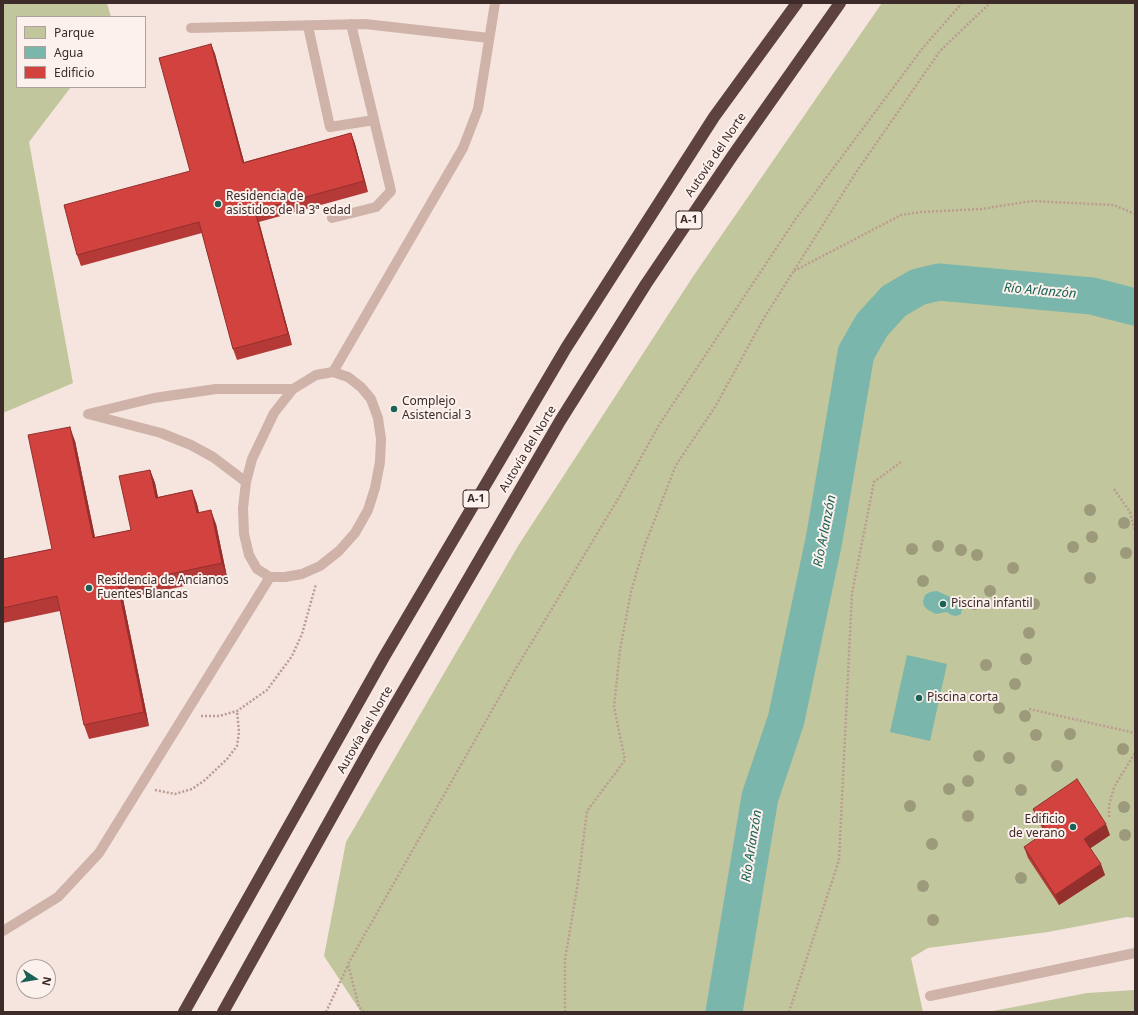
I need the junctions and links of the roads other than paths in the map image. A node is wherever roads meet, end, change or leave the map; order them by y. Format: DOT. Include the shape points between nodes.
graph roads {
  1 [pos="495,3"];
  2 [pos="797,3"];
  3 [pos="840,3"];
  4 [pos="351,24"];
  5 [pos="308,26"];
  6 [pos="191,28"];
  7 [pos="489,38"];
  8 [pos="374,120"];
  9 [pos="332,218"];
  10 [pos="333,372"];
  11 [pos="293,389"];
  12 [pos="246,482"];
  13 [pos="270,577"];
  14 [pos="3,931"];
  15 [pos="1135,953"];
  16 [pos="930,996"];
  17 [pos="184,1012"];
  18 [pos="222,1012"];
  1 -- 7 [label="lane"];
  2 -- 17 [label="highway, Autovía del Norte / A-1" via="714,117 562,355 384,657"];
  3 -- 18 [label="highway, Autovía del Norte / A-1" via="792,68 646,284 560,421 373,743"];
  4 -- 5 [label="lane"];
  4 -- 7 [label="lane"];
  4 -- 8 [label="lane"];
  5 -- 6 [label="lane"];
  5 -- 8 [label="lane" via="330,127"];
  7 -- 10 [label="lane" via="478,109 462,148"];
  8 -- 9 [label="lane" via="392,191 376,207"];
  10 -- 11 [label="lane" via="316,375"];
  10 -- 13 [label="lane" via="348,377 361,387 371,399 378,418 381,439 380,462 370,503 358,527 339,552 320,566 302,574"];
  11 -- 12 [label="lane" via="274,413 264,432 252,459"];
  11 -- 12 [label="lane" via="216,390 154,398 88,414 161,433 191,445 213,457"];
  12 -- 13 [label="lane" via="244,534 249,554 258,569"];
  13 -- 14 [label="lane" via="99,853 58,897"];
  15 -- 16 [label="lane"];
}
